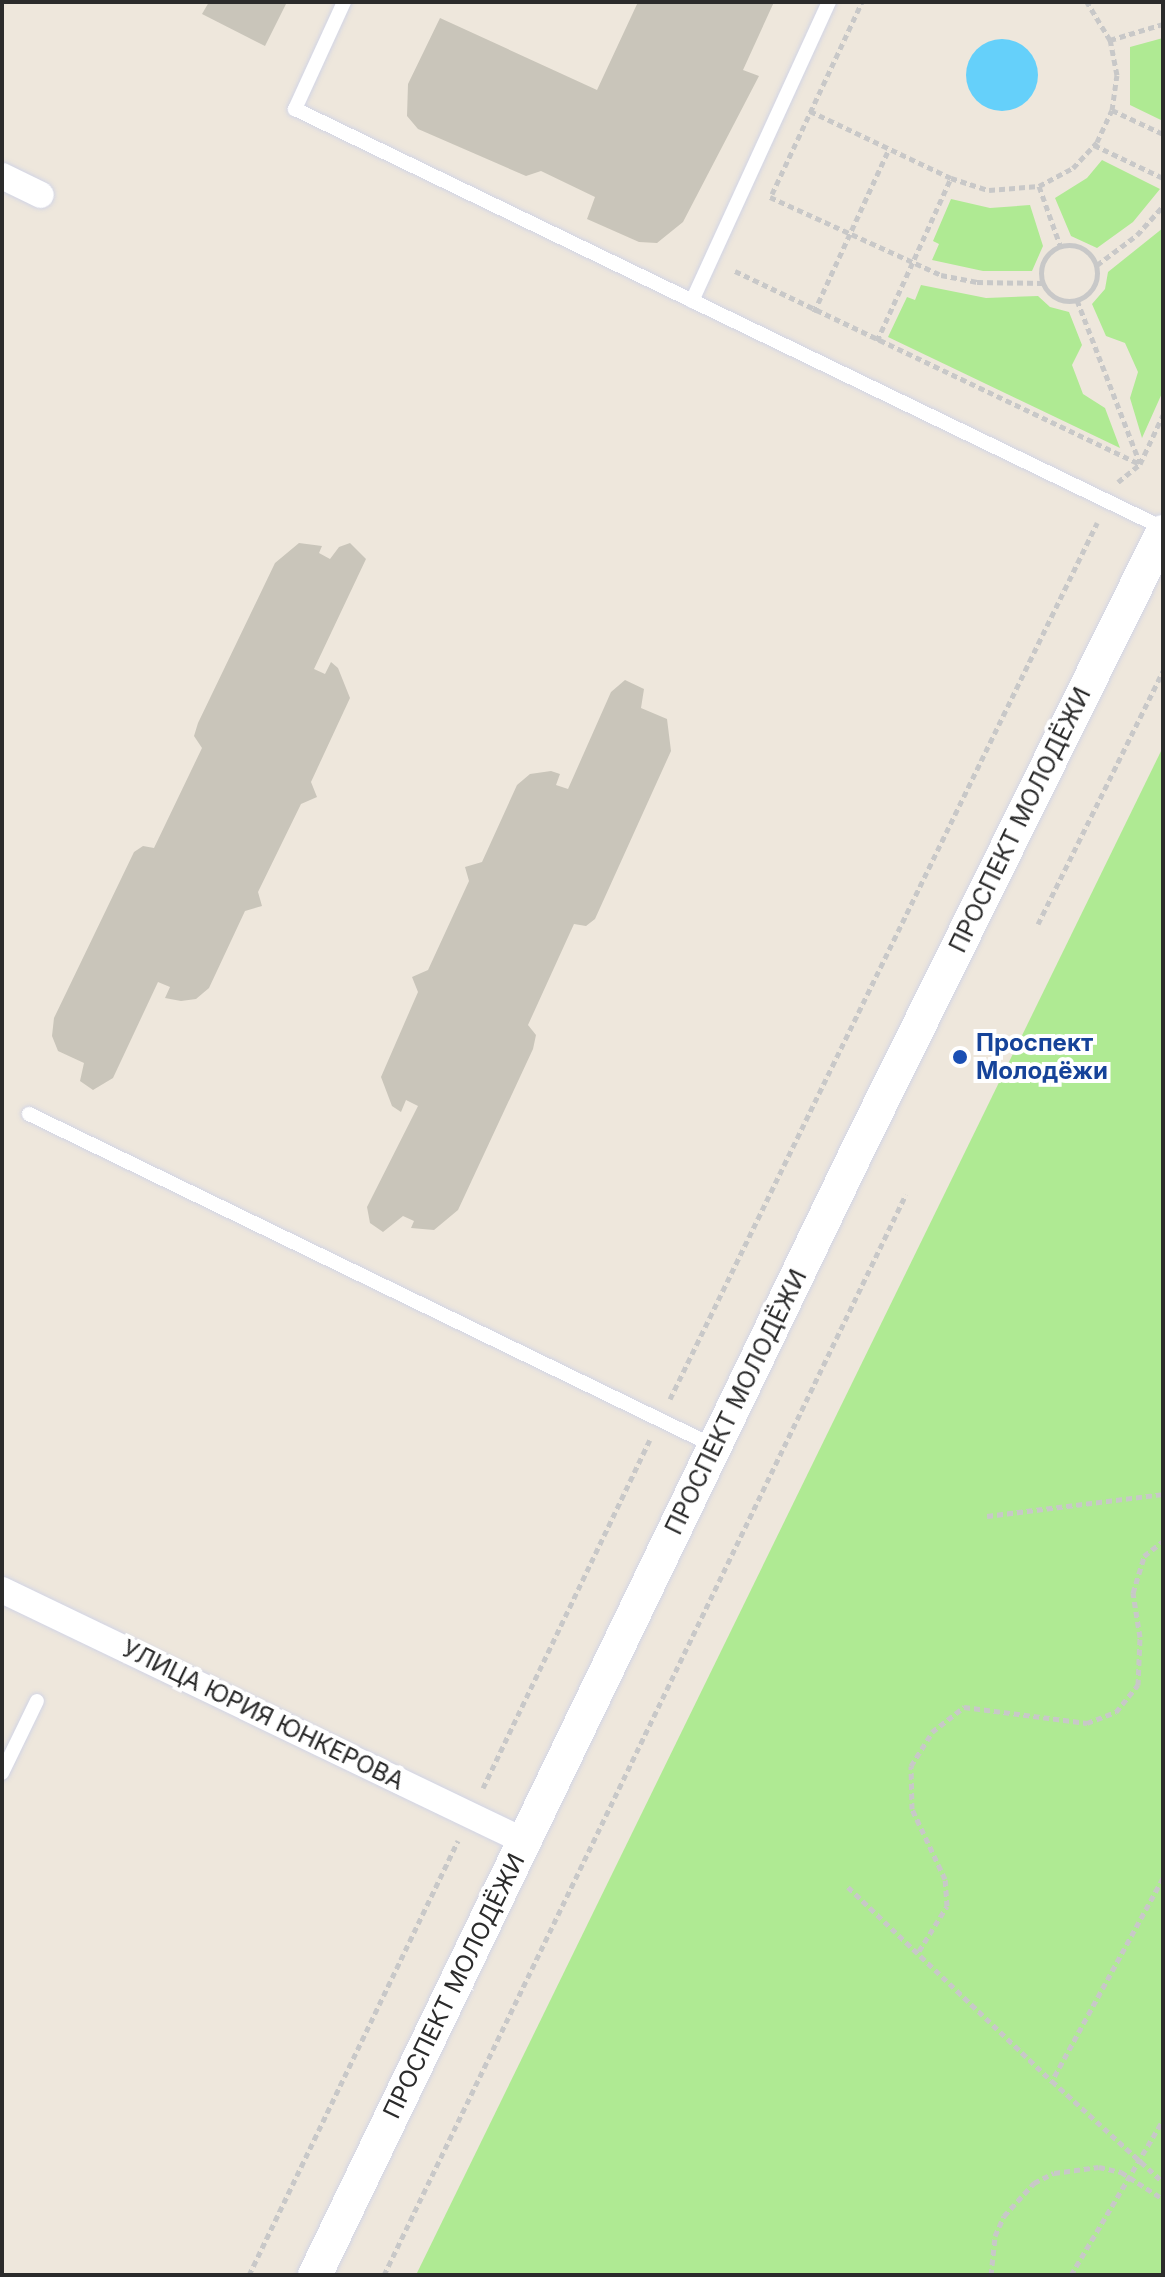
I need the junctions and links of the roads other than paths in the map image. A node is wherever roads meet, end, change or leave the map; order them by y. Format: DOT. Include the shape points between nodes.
graph roads {
  1 [pos="344,2"];
  2 [pos="829,2"];
  3 [pos="2,176"];
  4 [pos="41,195"];
  5 [pos="692,301"];
  6 [pos="1163,530"];
  7 [pos="29,1114"];
  8 [pos="714,1446"];
  9 [pos="2,1590"];
  10 [pos="37,1701"];
  11 [pos="2,1773"];
  12 [pos="524,1841"];
  13 [pos="315,2275"];
  1 -- 5 [label="lane" via="295,109"];
  2 -- 5 [label="lane"];
  3 -- 4 [label="street"];
  5 -- 6 [label="lane"];
  6 -- 8 [label="street, ПРОСПЕКТ МОЛОДЁЖИ"];
  7 -- 8 [label="lane"];
  8 -- 12 [label="street, ПРОСПЕКТ МОЛОДЁЖИ"];
  9 -- 12 [label="street, УЛИЦА ЮРИЯ ЮНКЕРОВА"];
  10 -- 11 [label="lane"];
  12 -- 13 [label="street, ПРОСПЕКТ МОЛОДЁЖИ"];
}
